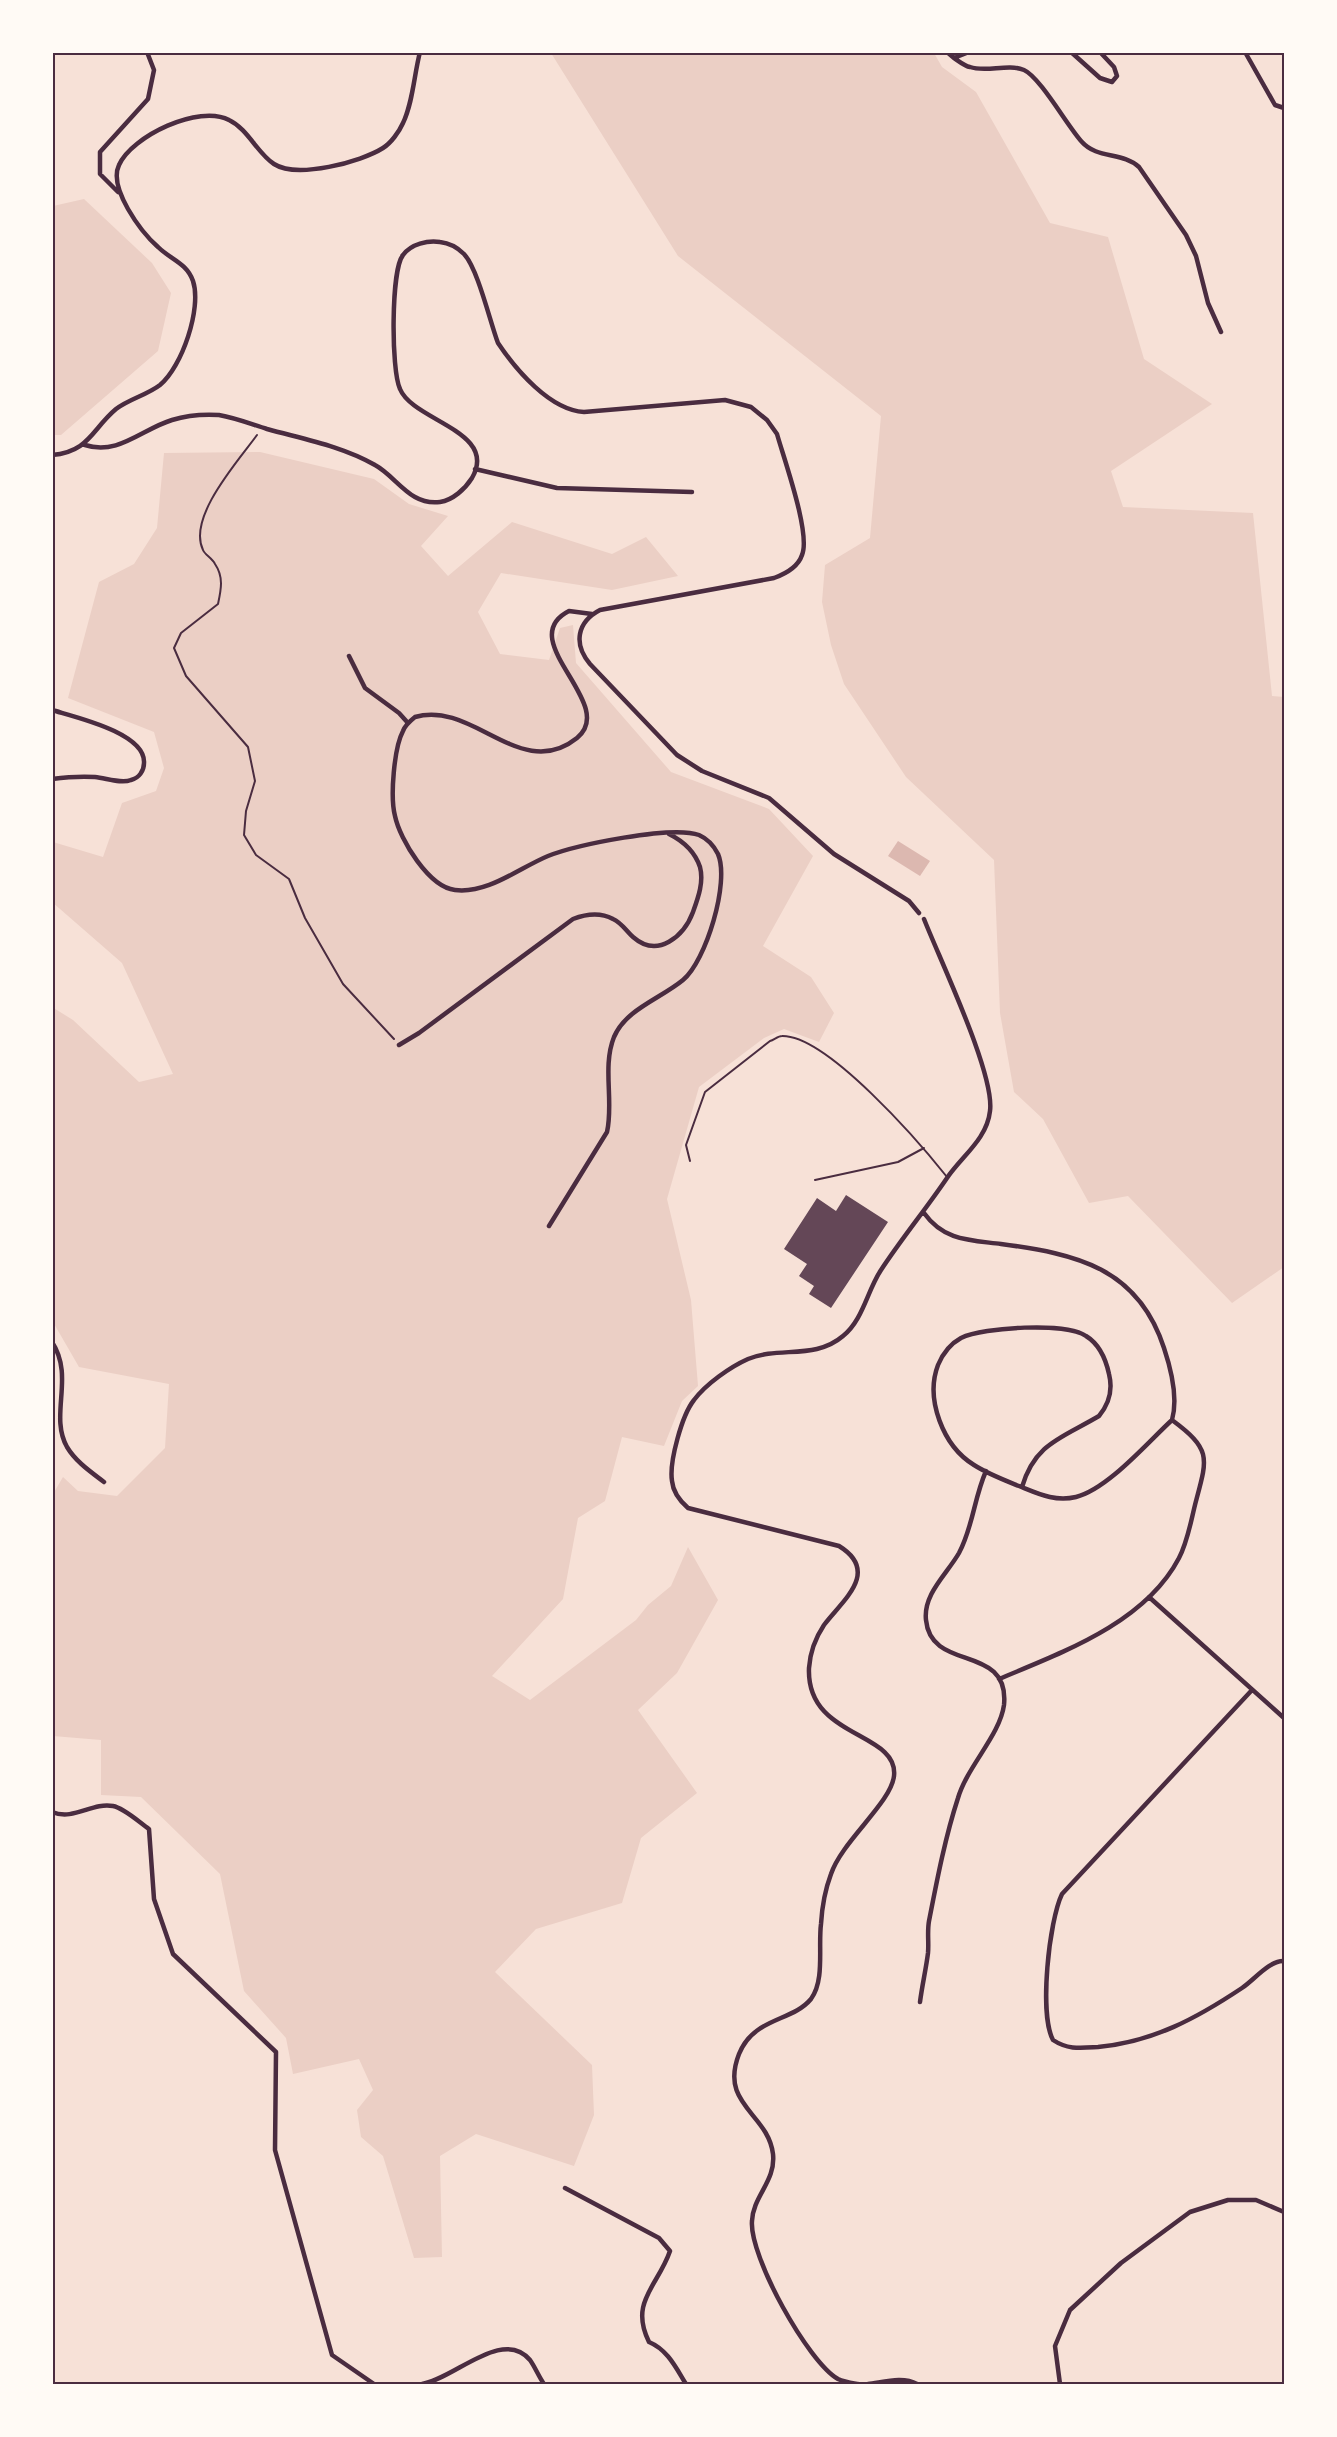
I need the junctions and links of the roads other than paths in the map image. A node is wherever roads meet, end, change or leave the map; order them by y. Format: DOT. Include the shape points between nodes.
graph roads {
  1 [pos="147,52"];
  2 [pos="420,52"];
  3 [pos="947,52"];
  4 [pos="969,52"];
  5 [pos="1071,52"];
  6 [pos="1100,52"];
  7 [pos="1245,52"];
  8 [pos="954,58"];
  9 [pos="1284,108"];
  10 [pos="120,194"];
  11 [pos="1221,332"];
  12 [pos="85,445"];
  13 [pos="52,455"];
  14 [pos="475,469"];
  15 [pos="692,492"];
  16 [pos="592,614"];
  17 [pos="349,656"];
  18 [pos="52,710"];
  19 [pos="408,723"];
  20 [pos="52,779"];
  21 [pos="667,833"];
  22 [pos="919,913"];
  23 [pos="924,920"];
  24 [pos="399,1045"];
  25 [pos="924,1148"];
  26 [pos="690,1161"];
  27 [pos="948,1177"];
  28 [pos="815,1180"];
  29 [pos="924,1213"];
  30 [pos="549,1226"];
  31 [pos="52,1342"];
  32 [pos="1172,1420"];
  33 [pos="986,1471"];
  34 [pos="104,1482"];
  35 [pos="1022,1487"];
  36 [pos="1149,1597"];
  37 [pos="999,1679"];
  38 [pos="1252,1690"];
  39 [pos="1284,1718"];
  40 [pos="52,1812"];
  41 [pos="1284,1961"];
  42 [pos="920,2002"];
  43 [pos="565,2188"];
  44 [pos="1284,2212"];
  45 [pos="436,2383"];
  46 [pos="374,2385"];
  47 [pos="422,2385"];
  48 [pos="543,2385"];
  49 [pos="686,2385"];
  50 [pos="858,2385"];
  51 [pos="868,2385"];
  52 [pos="917,2385"];
  53 [pos="1060,2385"];
  1 -- 10 [label="street" via="154,69 148,99 100,152 100,174"];
  2 -- 10 [label="street" via="403,123 384,147 325,168 287,169 274,164 230,120 204,115 166,126 127,153 117,172"];
  3 -- 8 [label="street"];
  4 -- 8 [label="street"];
  5 -- 6 [label="street" via="1100,78 1112,82 1117,76 1114,67"];
  7 -- 9 [label="street" via="1275,105"];
  8 -- 11 [label="street" via="969,67 1012,68 1030,73 1083,144 1108,155 1131,159 1139,166 1186,235"];
  10 -- 12 [label="street" via="159,249 186,268 195,291 195,307 182,355 171,374 159,386 117,408"];
  12 -- 13 [label="street"];
  12 -- 14 [label="street" via="110,448 171,420 203,414 235,418 365,460 415,498 426,501 440,502 459,493"];
  14 -- 15 [label="street" via="557,488"];
  14 -- 16 [label="street" via="477,459 470,443 407,400 397,379 395,273 403,255 424,243 448,244 465,255 506,356 562,407 584,412 725,400 751,407 767,420 777,434 804,535 800,560 774,578"];
  16 -- 19 [label="street" via="569,611 556,621 553,629 555,650 586,710 586,727 572,742 536,753 445,715 422,715"];
  16 -- 22 [label="street" via="584,622 578,639 584,656 677,754 702,771 769,798 834,854 909,901"];
  17 -- 19 [label="street" via="365,688"];
  18 -- 20 [label="street" via="128,738 145,757 144,769 128,782 96,777"];
  19 -- 21 [label="street" via="399,745 394,814 403,838 429,875 445,888 483,887 548,856 578,847"];
  21 -- 24 [label="street" via="690,850 701,871 698,899 675,940 650,945 604,915 573,919"];
  21 -- 30 [label="street" via="697,834 713,846 723,875 715,911 691,972 628,1017 617,1032 610,1050 607,1132"];
  23 -- 27 [label="street" via="986,1073 991,1108 976,1144"];
  25 -- 26 [label="lane" via="873,1095 830,1058 797,1039 781,1036 705,1092 686,1145"];
  25 -- 27 [label="lane"];
  25 -- 28 [label="lane" via="898,1162"];
  27 -- 29 [label="street"];
  29 -- 32 [label="street" via="948,1236 1052,1253 1113,1274 1138,1299 1160,1335 1173,1389"];
  29 -- 50 [label="street" via="878,1274 845,1335 813,1351 749,1359 698,1395 680,1428 672,1472 675,1492 688,1508 839,1546 851,1556 857,1570 853,1592 817,1638 811,1654 810,1682 826,1715 890,1758 893,1781 845,1845 830,1876 821,1924 816,1990 807,2003 751,2036 738,2055 734,2080 740,2100 771,2142 773,2156 771,2176 754,2208 751,2223 756,2252 767,2278 815,2356 837,2379"];
  31 -- 34 [label="street" via="61,1354 64,1369 62,1431 66,1446 78,1462"];
  32 -- 35 [label="street" via="1089,1492 1054,1498"];
  32 -- 36 [label="street" via="1199,1443 1204,1451 1205,1469 1180,1557"];
  33 -- 35 [label="street"];
  33 -- 35 [label="street" via="973,1465 956,1448 934,1408 936,1372 942,1356 961,1338 981,1332 1057,1327 1080,1332 1095,1343 1105,1361 1111,1381 1108,1401 1099,1416 1044,1447 1027,1471"];
  33 -- 37 [label="street" via="960,1551 928,1600 926,1621 939,1647 984,1663"];
  36 -- 37 [label="street" via="1107,1628"];
  36 -- 38 [label="street"];
  37 -- 42 [label="street" via="1002,1713 958,1795 945,1841 929,1922"];
  38 -- 39 [label="street"];
  38 -- 41 [label="street" via="1062,1894 1054,1910 1046,2001 1048,2031 1053,2040 1073,2048 1109,2046 1158,2035 1198,2016 1253,1981 1274,1962"];
  40 -- 46 [label="street" via="59,1815 96,1806 115,1806 149,1829 154,1899 173,1954 276,2052 275,2150 332,2355"];
  43 -- 49 [label="street" via="659,2238 669,2251 644,2301 642,2320 649,2342 668,2356"];
  44 -- 53 [label="street" via="1256,2200 1228,2200 1190,2212 1121,2263 1070,2310 1055,2346"];
  45 -- 47 [label="street"];
  45 -- 48 [label="street" via="494,2349 515,2349 529,2360"];
  51 -- 52 [label="street" via="891,2380 910,2380"];
}
